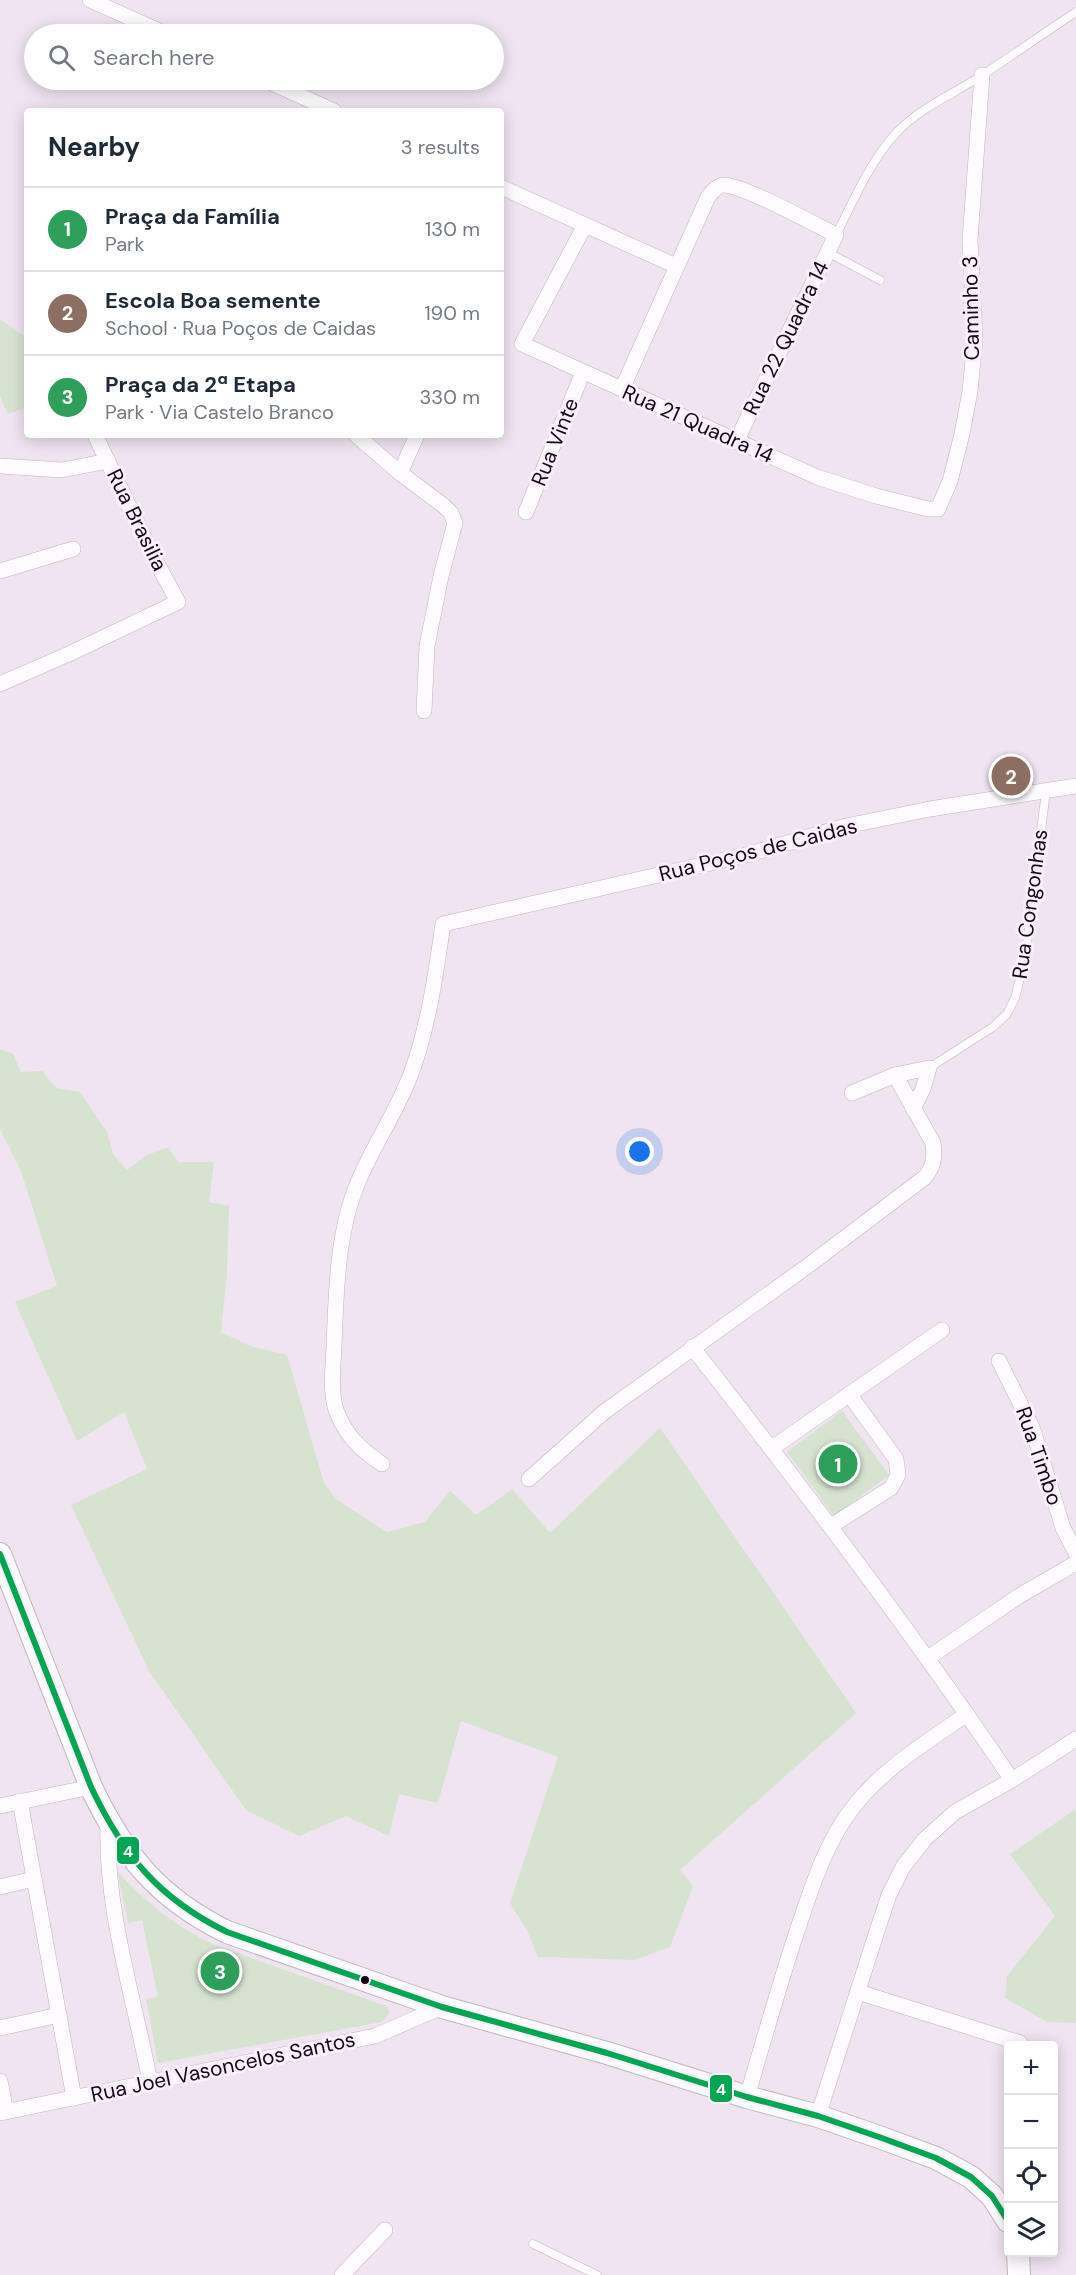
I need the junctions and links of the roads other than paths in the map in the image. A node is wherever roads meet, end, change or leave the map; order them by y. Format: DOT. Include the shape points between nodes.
graph roads {
  1 [pos="90,0"];
  2 [pos="1076,12"];
  3 [pos="144,24"];
  4 [pos="982,75"];
  5 [pos="287,90"];
  6 [pos="327,108"];
  7 [pos="504,188"];
  8 [pos="585,225"];
  9 [pos="836,235"];
  10 [pos="827,252"];
  11 [pos="676,266"];
  12 [pos="880,280"];
  13 [pos="584,372"];
  14 [pos="622,389"];
  15 [pos="96,438"];
  16 [pos="359,438"];
  17 [pos="416,438"];
  18 [pos="736,442"];
  19 [pos="108,461"];
  20 [pos="0,466"];
  21 [pos="400,473"];
  22 [pos="876,496"];
  23 [pos="526,512"];
  24 [pos="73,549"];
  25 [pos="0,571"];
  26 [pos="0,684"];
  27 [pos="424,711"];
  28 [pos="1076,786"];
  29 [pos="1046,791"];
  30 [pos="929,1068"];
  31 [pos="895,1075"];
  32 [pos="852,1093"];
  33 [pos="913,1108"];
  34 [pos="942,1330"];
  35 [pos="692,1347"];
  36 [pos="999,1362"];
  37 [pos="849,1394"];
  38 [pos="772,1448"];
  39 [pos="382,1464"];
  40 [pos="529,1479"];
  41 [pos="831,1526"];
  42 [pos="1076,1553"];
  43 [pos="0,1554"];
  44 [pos="1076,1563"];
  45 [pos="928,1658"];
  46 [pos="967,1714"];
  47 [pos="1076,1738"];
  48 [pos="1012,1780"];
  49 [pos="91,1787"];
  50 [pos="20,1801"];
  51 [pos="0,1806"];
  52 [pos="108,1823"];
  53 [pos="34,1879"];
  54 [pos="0,1887"];
  55 [pos="858,1992"];
  56 [pos="442,2007"];
  57 [pos="59,2015"];
  58 [pos="0,2028"];
  59 [pos="1014,2041"];
  60 [pos="0,2081"];
  61 [pos="150,2082"];
  62 [pos="747,2097"];
  63 [pos="74,2098"];
  64 [pos="3,2113"];
  65 [pos="818,2116"];
  66 [pos="1004,2215"];
  67 [pos="385,2230"];
  68 [pos="533,2244"];
  69 [pos="1018,2257"];
  70 [pos="342,2275"];
  71 [pos="597,2275"];
  72 [pos="1019,2275"];
  1 -- 3 [label="street"];
  2 -- 4 [label="lane"];
  4 -- 9 [label="lane" via="914,118 885,146"];
  4 -- 22 [label="street, Caminho 3" via="970,240 975,339 970,391 956,458 938,509"];
  5 -- 6 [label="street"];
  7 -- 8 [label="street"];
  8 -- 11 [label="street"];
  8 -- 13 [label="street, Rua 21 Quadra 14" via="522,344"];
  9 -- 10 [label="street, Rua 22 Quadra 14"];
  9 -- 11 [label="street" via="724,185 708,197"];
  10 -- 12 [label="lane"];
  10 -- 18 [label="street, Rua 22 Quadra 14"];
  11 -- 14 [label="street"];
  13 -- 14 [label="street, Rua 21 Quadra 14"];
  13 -- 23 [label="street, Rua Vinte"];
  14 -- 18 [label="street, Rua 21 Quadra 14"];
  15 -- 19 [label="street, Rua Brasilia"];
  16 -- 21 [label="street"];
  17 -- 21 [label="street"];
  18 -- 22 [label="street, Rua 21 Quadra 14" via="817,477"];
  19 -- 20 [label="street" via="62,470"];
  19 -- 26 [label="street, Rua Brasilia" via="178,602"];
  21 -- 27 [label="street" via="452,513 455,523 427,646"];
  24 -- 25 [label="street"];
  28 -- 29 [label="street, Rua Poços de Caidas"];
  29 -- 30 [label="lane, Rua Congonhas" via="1025,959 1015,998 1007,1014 974,1042"];
  29 -- 39 [label="street, Rua Poços de Caidas" via="846,826 735,857 443,924 422,1040 412,1072 356,1186 345,1225 335,1311 332,1375 336,1408 347,1434"];
  30 -- 31 [label="street"];
  30 -- 33 [label="street"];
  31 -- 32 [label="street"];
  31 -- 33 [label="street"];
  33 -- 35 [label="street" via="933,1143 935,1154 930,1171 827,1252"];
  34 -- 37 [label="street"];
  35 -- 38 [label="street"];
  35 -- 40 [label="street" via="604,1412"];
  36 -- 42 [label="street, Rua Timbo" via="1032,1427 1063,1528"];
  37 -- 38 [label="street"];
  37 -- 41 [label="street" via="896,1459 898,1475 891,1488"];
  38 -- 41 [label="street"];
  41 -- 45 [label="street"];
  43 -- 49 [label="main road"];
  44 -- 45 [label="street" via="1000,1608"];
  45 -- 46 [label="street"];
  46 -- 48 [label="street"];
  46 -- 62 [label="street" via="878,1780 835,1834 808,1899"];
  47 -- 48 [label="street"];
  48 -- 55 [label="street" via="955,1812 925,1839 903,1867 889,1895"];
  49 -- 50 [label="street"];
  49 -- 52 [label="main road"];
  50 -- 51 [label="street"];
  50 -- 53 [label="street"];
  52 -- 56 [label="main road" via="164,1893 198,1918 227,1932"];
  52 -- 61 [label="street" via="112,1901"];
  53 -- 54 [label="street"];
  53 -- 57 [label="street"];
  55 -- 59 [label="street"];
  55 -- 65 [label="street"];
  56 -- 61 [label="street, Rua Joel Vasoncelos Santos" via="375,2036"];
  56 -- 62 [label="main road"];
  57 -- 58 [label="street"];
  57 -- 63 [label="street"];
  60 -- 64 [label="street"];
  61 -- 63 [label="street, Rua Joel Vasoncelos Santos"];
  62 -- 65 [label="main road"];
  63 -- 64 [label="street, Rua Joel Vasoncelos Santos"];
  65 -- 66 [label="main road" via="936,2158 971,2177 992,2196"];
  67 -- 70 [label="street"];
  68 -- 71 [label="lane"];
  69 -- 72 [label="main road"];
}
